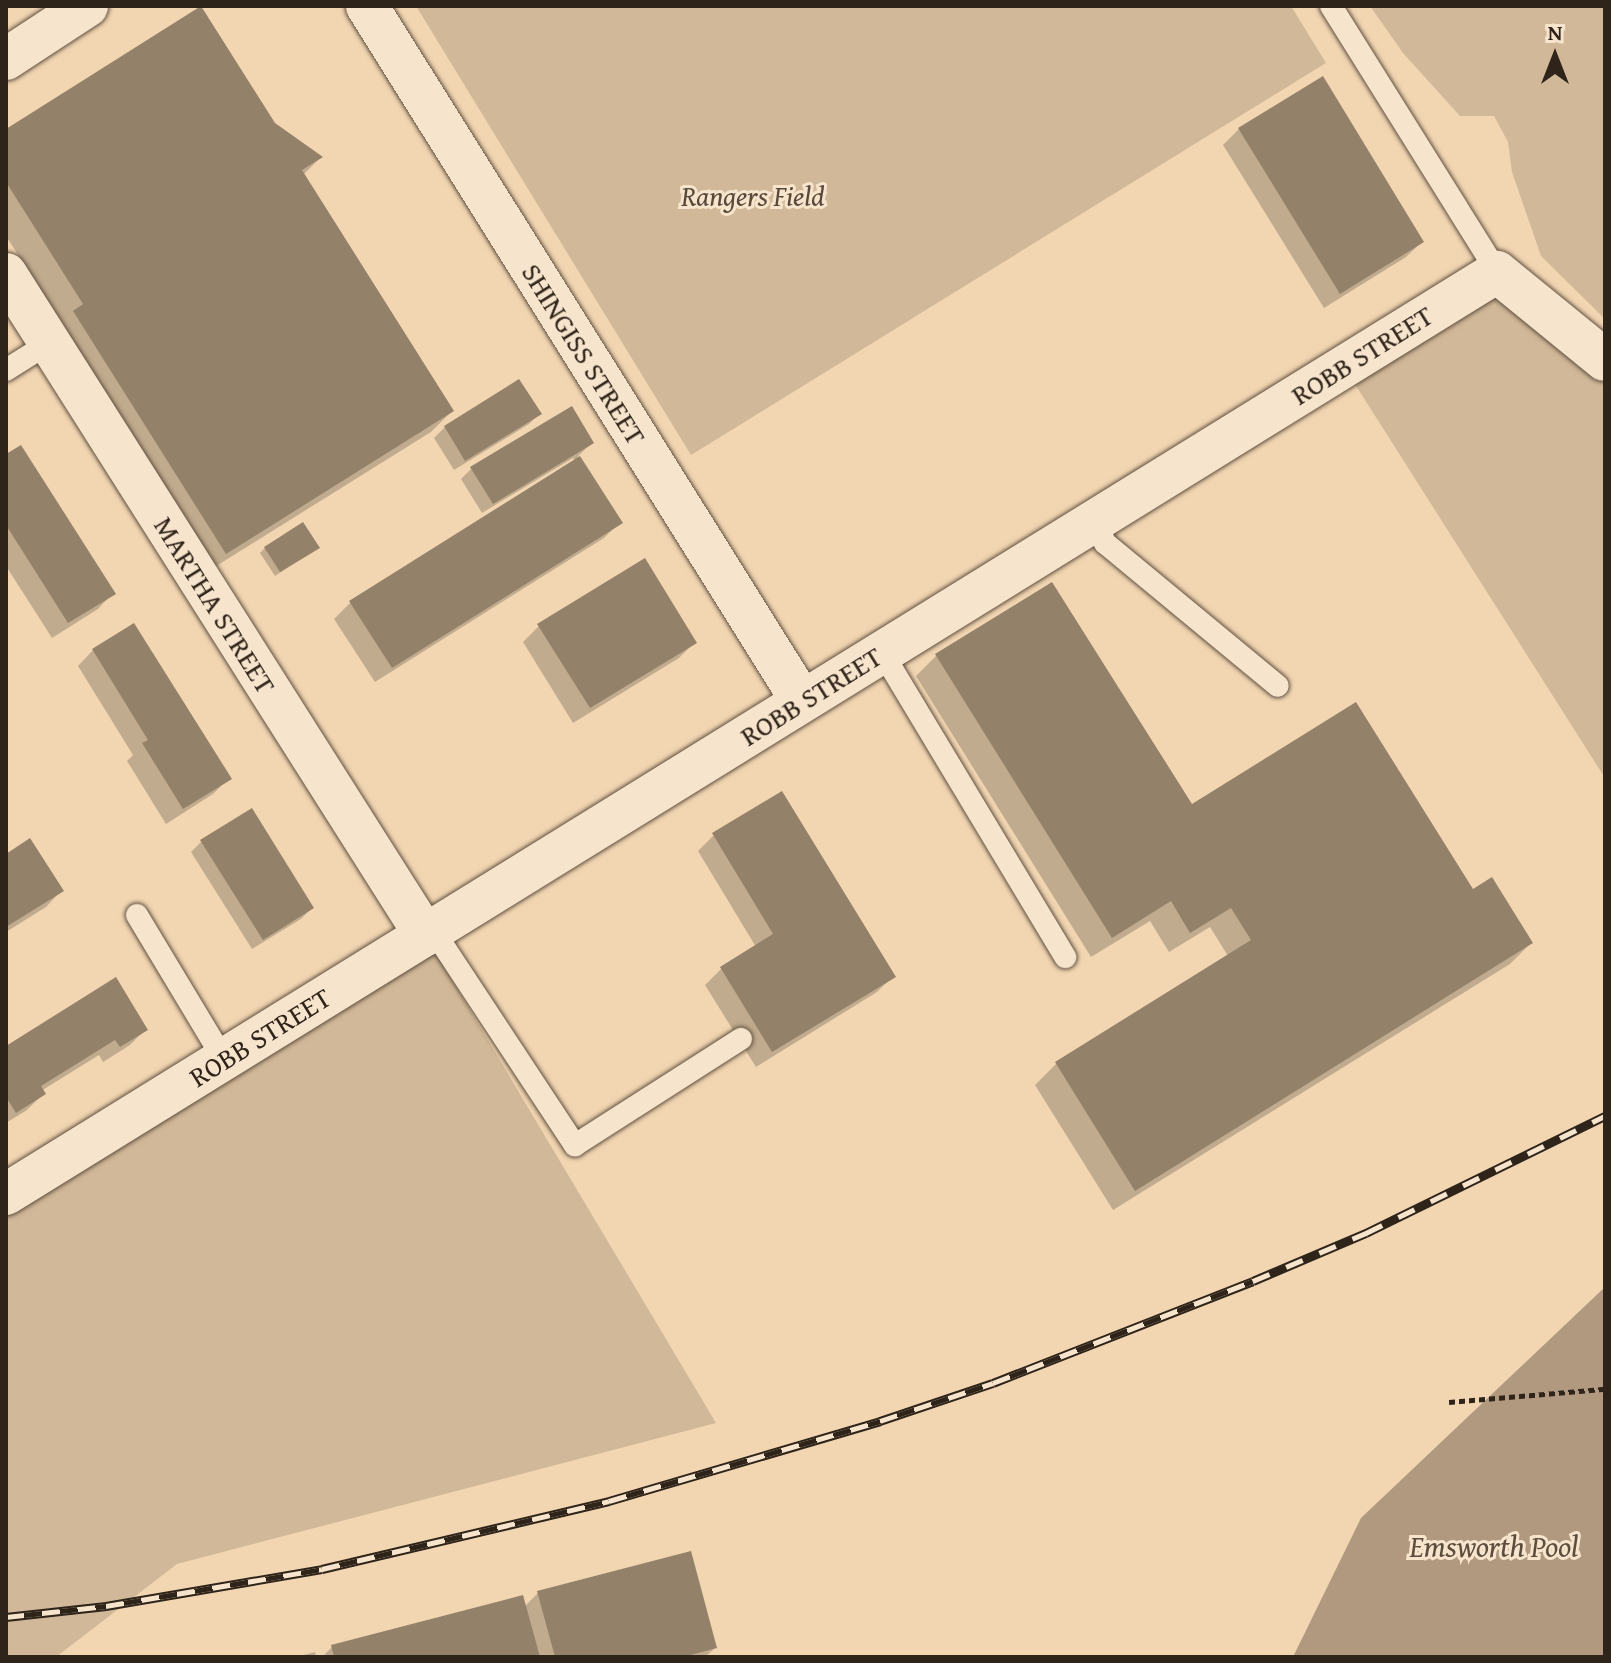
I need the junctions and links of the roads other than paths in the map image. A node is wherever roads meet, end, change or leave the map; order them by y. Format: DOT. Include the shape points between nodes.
graph roads {
  1 [pos="87,6"];
  2 [pos="367,6"];
  3 [pos="1331,6"];
  4 [pos="6,59"];
  5 [pos="1497,272"];
  6 [pos="6,274"];
  7 [pos="49,343"];
  8 [pos="1605,360"];
  9 [pos="6,370"];
  10 [pos="1096,520"];
  11 [pos="882,652"];
  12 [pos="1278,686"];
  13 [pos="802,701"];
  14 [pos="137,915"];
  15 [pos="429,932"];
  16 [pos="1065,957"];
  17 [pos="741,1039"];
  18 [pos="224,1060"];
  19 [pos="6,1194"];
  1 -- 4 [label="street"];
  2 -- 13 [label="street, SHINGISS STREET"];
  3 -- 5 [label="lane"];
  5 -- 8 [label="street"];
  5 -- 10 [label="street, ROBB STREET"];
  6 -- 7 [label="street, MARTHA STREET"];
  7 -- 9 [label="lane"];
  7 -- 15 [label="street, MARTHA STREET"];
  10 -- 11 [label="street, ROBB STREET"];
  10 -- 12 [label="lane" via="1105,543"];
  11 -- 13 [label="street, ROBB STREET"];
  11 -- 16 [label="lane"];
  13 -- 15 [label="street, ROBB STREET"];
  14 -- 18 [label="lane"];
  15 -- 17 [label="lane" via="575,1145"];
  15 -- 18 [label="street, ROBB STREET"];
  18 -- 19 [label="street, ROBB STREET"];
}
